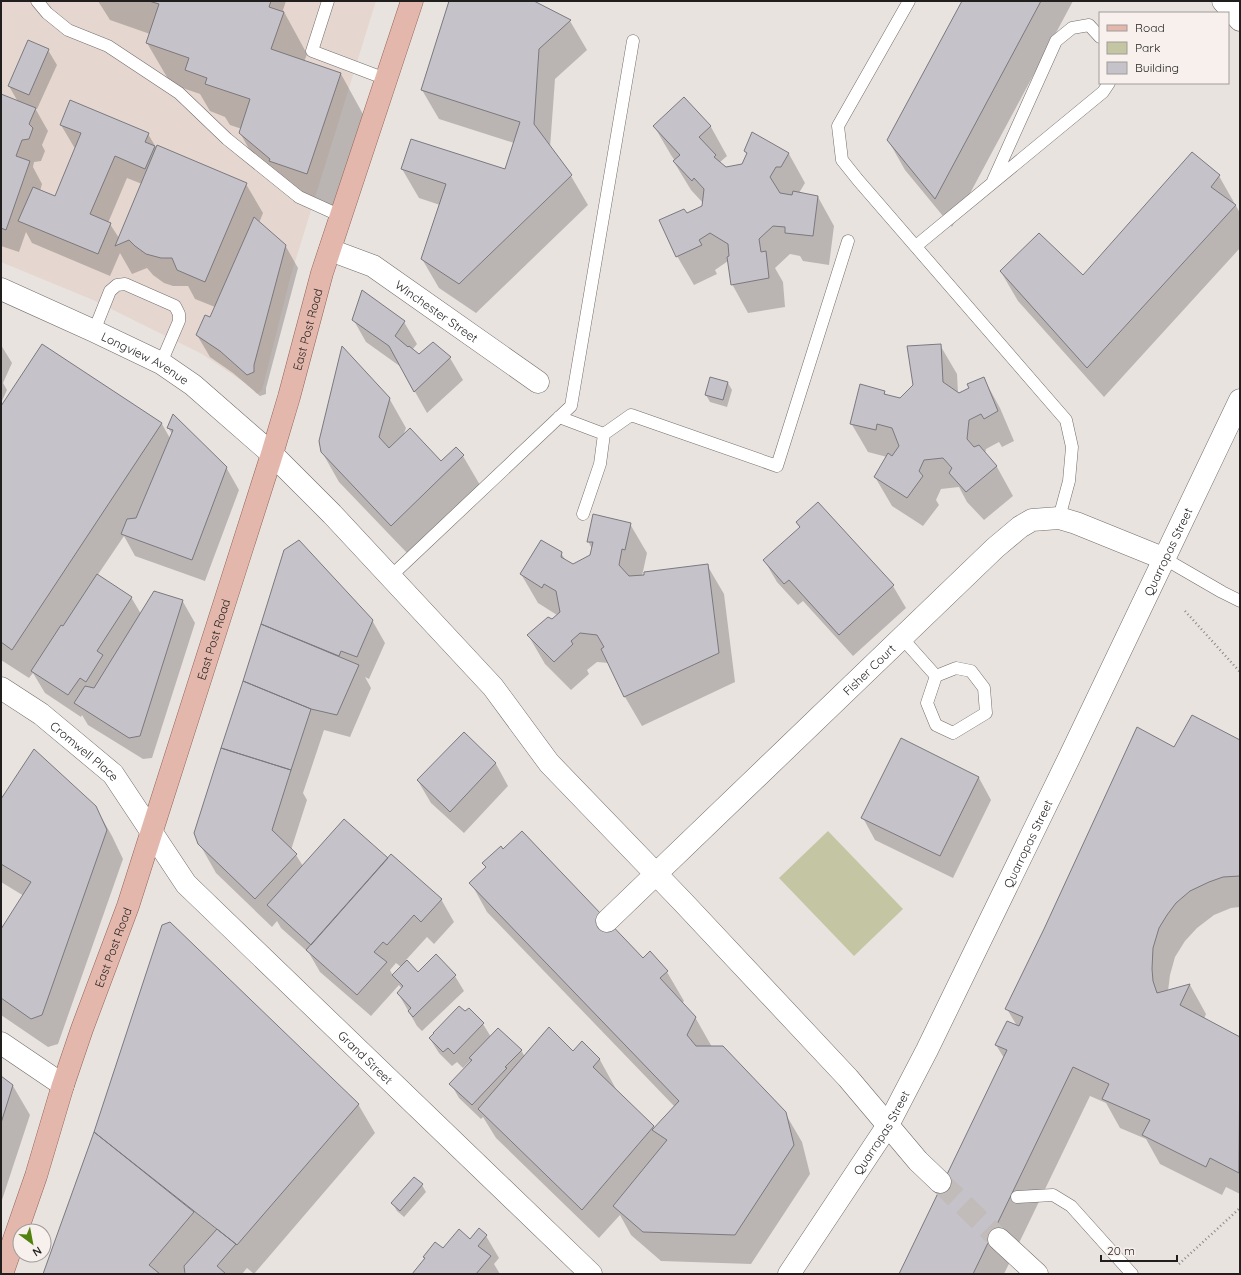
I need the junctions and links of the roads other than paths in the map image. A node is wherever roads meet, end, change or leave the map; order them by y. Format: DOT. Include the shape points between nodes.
graph roads {
  1 [pos="37,1"];
  2 [pos="328,1"];
  3 [pos="412,1"];
  4 [pos="909,1"];
  5 [pos="1223,1"];
  6 [pos="1240,20"];
  7 [pos="1099,36"];
  8 [pos="633,41"];
  9 [pos="386,78"];
  10 [pos="1108,84"];
  11 [pos="992,184"];
  12 [pos="341,216"];
  13 [pos="848,241"];
  14 [pos="916,246"];
  15 [pos="330,250"];
  16 [pos="1,290"];
  17 [pos="94,331"];
  18 [pos="161,363"];
  19 [pos="538,382"];
  20 [pos="1240,400"];
  21 [pos="560,417"];
  22 [pos="604,434"];
  23 [pos="272,454"];
  24 [pos="583,514"];
  25 [pos="1059,518"];
  26 [pos="1165,558"];
  27 [pos="390,577"];
  28 [pos="1240,601"];
  29 [pos="902,638"];
  30 [pos="936,676"];
  31 [pos="1,688"];
  32 [pos="152,831"];
  33 [pos="656,874"];
  34 [pos="607,921"];
  35 [pos="1,1043"];
  36 [pos="63,1085"];
  37 [pos="888,1125"];
  38 [pos="940,1182"];
  39 [pos="1017,1196"];
  40 [pos="999,1239"];
  41 [pos="2,1274"];
  42 [pos="591,1274"];
  43 [pos="789,1274"];
  44 [pos="1037,1274"];
  45 [pos="1132,1274"];
  1 -- 12 [label="lane" via="68,30 108,46 179,93 227,139 299,197"];
  2 -- 9 [label="lane" via="312,51"];
  3 -- 9 [label="main road, East Post Road"];
  4 -- 14 [label="lane" via="838,126 842,160"];
  5 -- 6 [label="street"];
  7 -- 11 [label="lane" via="1089,25 1072,28 1056,41"];
  8 -- 21 [label="lane" via="571,406"];
  9 -- 12 [label="main road, East Post Road"];
  10 -- 11 [label="lane" via="1103,92"];
  11 -- 14 [label="lane"];
  12 -- 15 [label="main road, East Post Road"];
  13 -- 22 [label="lane" via="777,466 631,415"];
  14 -- 25 [label="lane" via="1066,420 1072,447 1069,481"];
  15 -- 19 [label="street, Winchester Street" via="372,266"];
  15 -- 23 [label="main road, East Post Road"];
  16 -- 17 [label="street, Longview Avenue"];
  17 -- 18 [label="street, Longview Avenue"];
  17 -- 18 [label="lane" via="110,291 117,285 125,284 175,306 180,321"];
  18 -- 23 [label="street, Longview Avenue" via="193,385"];
  20 -- 26 [label="street, Quarropas Street"];
  21 -- 22 [label="lane"];
  21 -- 27 [label="lane"];
  22 -- 24 [label="lane" via="600,464"];
  23 -- 27 [label="street, Longview Avenue"];
  23 -- 32 [label="main road, East Post Road"];
  25 -- 26 [label="street, Fisher Court"];
  25 -- 29 [label="street, Fisher Court" via="1032,520 1020,527"];
  26 -- 28 [label="lane"];
  26 -- 37 [label="street, Quarropas Street"];
  27 -- 33 [label="street, Longview Avenue" via="493,687 549,763"];
  29 -- 30 [label="lane"];
  29 -- 33 [label="street, Fisher Court"];
  30 -- 30 [label="lane" via="927,703 936,725 953,733 986,713 984,688 971,671 956,668"];
  31 -- 32 [label="street, Cromwell Place" via="41,714 113,774"];
  32 -- 36 [label="main road, East Post Road" via="128,906"];
  32 -- 42 [label="street, Grand Street" via="186,884"];
  33 -- 34 [label="street, Fisher Court"];
  33 -- 37 [label="street, Longview Avenue" via="848,1078"];
  35 -- 36 [label="street"];
  36 -- 41 [label="main road, East Post Road" via="36,1176"];
  37 -- 38 [label="street, Longview Avenue" via="918,1161"];
  37 -- 43 [label="street, Quarropas Street"];
  39 -- 45 [label="lane" via="1053,1195 1071,1206"];
  40 -- 44 [label="street"];
}
